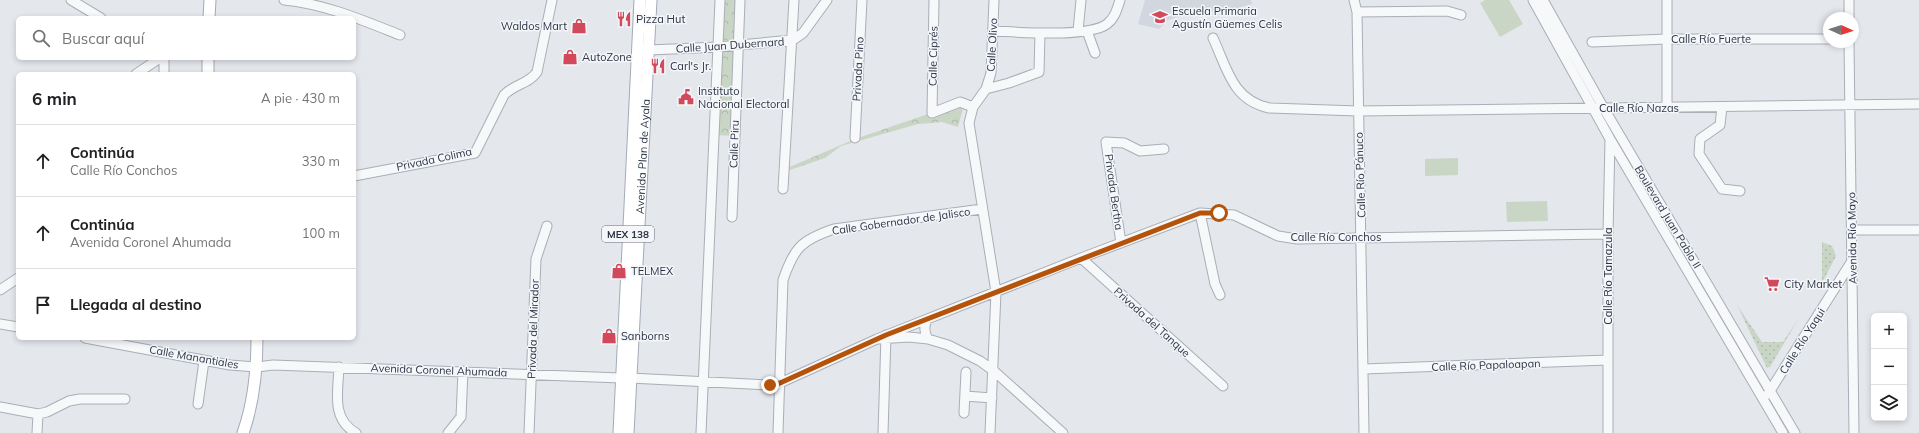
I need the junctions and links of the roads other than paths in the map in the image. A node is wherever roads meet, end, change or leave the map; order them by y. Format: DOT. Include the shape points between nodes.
graph roads {
  1 [pos="71,0"];
  2 [pos="210,0"];
  3 [pos="284,0"];
  4 [pos="552,0"];
  5 [pos="640,0"];
  6 [pos="651,0"];
  7 [pos="720,0"];
  8 [pos="740,0"];
  9 [pos="794,0"];
  10 [pos="827,0"];
  11 [pos="862,0"];
  12 [pos="934,0"];
  13 [pos="994,0"];
  14 [pos="1081,0"];
  15 [pos="1120,0"];
  16 [pos="1354,0"];
  17 [pos="1533,0"];
  18 [pos="1543,0"];
  19 [pos="1668,0"];
  20 [pos="1849,0"];
  21 [pos="1357,12"];
  22 [pos="1849,12"];
  23 [pos="1460,15"];
  24 [pos="98,16"];
  25 [pos="209,16"];
  26 [pos="352,16"];
  27 [pos="356,18"];
  28 [pos="993,31"];
  29 [pos="1083,31"];
  30 [pos="1040,33"];
  31 [pos="400,35"];
  32 [pos="1213,38"];
  33 [pos="1667,39"];
  34 [pos="1823,39"];
  35 [pos="793,40"];
  36 [pos="1592,42"];
  37 [pos="738,45"];
  38 [pos="718,47"];
  39 [pos="1849,48"];
  40 [pos="643,49"];
  41 [pos="1095,53"];
  42 [pos="157,60"];
  43 [pos="164,60"];
  44 [pos="208,60"];
  45 [pos="139,72"];
  46 [pos="164,72"];
  47 [pos="208,72"];
  48 [pos="986,89"];
  49 [pos="1850,104"];
  50 [pos="1919,104"];
  51 [pos="973,107"];
  52 [pos="1722,107"];
  53 [pos="1598,108"];
  54 [pos="1667,108"];
  55 [pos="1358,111"];
  56 [pos="1610,120"];
  57 [pos="855,138"];
  58 [pos="1610,139"];
  59 [pos="1164,149"];
  60 [pos="356,176"];
  61 [pos="782,189"];
  62 [pos="1740,191"];
  63 [pos="982,209"];
  64 [pos="1200,213"];
  65 [pos="732,217"];
  66 [pos="546,226"];
  67 [pos="1852,230"];
  68 [pos="1919,230"];
  69 [pos="1608,234"];
  70 [pos="1362,238"];
  71 [pos="1121,243"];
  72 [pos="1080,258"];
  73 [pos="1852,260"];
  74 [pos="16,279"];
  75 [pos="0,290"];
  76 [pos="996,292"];
  77 [pos="1220,295"];
  78 [pos="927,319"];
  79 [pos="0,324"];
  80 [pos="16,327"];
  81 [pos="883,338"];
  82 [pos="928,339"];
  83 [pos="107,340"];
  84 [pos="257,340"];
  85 [pos="129,342"];
  86 [pos="1608,360"];
  87 [pos="204,361"];
  88 [pos="257,367"];
  89 [pos="338,367"];
  90 [pos="1364,368"];
  91 [pos="463,371"];
  92 [pos="994,371"];
  93 [pos="966,372"];
  94 [pos="531,374"];
  95 [pos="626,378"];
  96 [pos="703,381"];
  97 [pos="780,383"];
  98 [pos="1223,386"];
  99 [pos="1770,391"];
  100 [pos="965,396"];
  101 [pos="992,398"];
  102 [pos="125,399"];
  103 [pos="1764,400"];
  104 [pos="198,404"];
  105 [pos="0,407"];
  106 [pos="38,414"];
  107 [pos="964,414"];
  108 [pos="37,433"];
  109 [pos="243,433"];
  110 [pos="356,433"];
  111 [pos="448,433"];
  112 [pos="529,433"];
  113 [pos="619,433"];
  114 [pos="628,433"];
  115 [pos="701,433"];
  116 [pos="778,433"];
  117 [pos="883,433"];
  118 [pos="990,433"];
  119 [pos="1063,433"];
  120 [pos="1364,433"];
  121 [pos="1608,433"];
  122 [pos="1783,433"];
  123 [pos="1795,433"];
  124 [pos="1854,433"];
  1 -- 24 [label="street"];
  2 -- 25 [label="main road"];
  3 -- 26 [label="street" via="316,4"];
  4 -- 60 [label="street, Privada Colima" via="537,72 533,78 509,89 504,95 475,153"];
  5 -- 40 [label="main road, Avenida Plan de Ayala / MEX 138"];
  6 -- 40 [label="main road, Avenida Plan de Ayala / MEX 138"];
  7 -- 38 [label="street"];
  8 -- 37 [label="street, Calle Piru"];
  9 -- 35 [label="street"];
  10 -- 35 [label="street, Calle Juan Dubernard" via="803,33"];
  11 -- 57 [label="street, Privada Pino"];
  12 -- 51 [label="street, Calle Ciprés" via="932,113 960,102"];
  13 -- 28 [label="street, Calle Olivo"];
  14 -- 29 [label="street"];
  15 -- 29 [label="street" via="1114,17 1106,25"];
  16 -- 21 [label="street, Calle Río Pánuco"];
  17 -- 53 [label="street, Boulevard Juan Pablo II"];
  18 -- 53 [label="street, Boulevard Juan Pablo II"];
  19 -- 33 [label="street"];
  20 -- 22 [label="street"];
  21 -- 23 [label="street" via="1447,10"];
  21 -- 55 [label="street, Calle Río Pánuco"];
  27 -- 31 [label="street"];
  28 -- 30 [label="street"];
  28 -- 48 [label="street, Calle Olivo" via="991,73"];
  29 -- 30 [label="street"];
  29 -- 41 [label="street"];
  30 -- 48 [label="street" via="1038,72"];
  32 -- 55 [label="street, Calle Río Nazas" via="1233,82 1242,96 1255,105 1269,108"];
  33 -- 34 [label="street, Calle Río Fuerte"];
  33 -- 36 [label="street, Calle Río Fuerte"];
  33 -- 54 [label="street"];
  35 -- 37 [label="street, Calle Juan Dubernard"];
  35 -- 61 [label="street"];
  37 -- 38 [label="street, Calle Juan Dubernard"];
  37 -- 65 [label="street, Calle Piru"];
  38 -- 40 [label="street, Calle Juan Dubernard"];
  38 -- 96 [label="street"];
  39 -- 49 [label="street, Avenida Río Mayo"];
  40 -- 95 [label="main road, Avenida Plan de Ayala / MEX 138"];
  42 -- 45 [label="street"];
  43 -- 46 [label="street"];
  44 -- 47 [label="main road"];
  48 -- 51 [label="street"];
  49 -- 50 [label="street, Calle Río Nazas"];
  49 -- 52 [label="street, Calle Río Nazas"];
  49 -- 67 [label="street, Avenida Río Mayo"];
  51 -- 63 [label="street" via="969,123"];
  52 -- 54 [label="street, Calle Río Nazas"];
  52 -- 62 [label="street" via="1720,125 1700,139 1700,154 1722,189"];
  53 -- 54 [label="street, Calle Río Nazas"];
  53 -- 55 [label="street, Calle Río Nazas"];
  53 -- 56 [label="street, Boulevard Juan Pablo II"];
  53 -- 58 [label="street, Boulevard Juan Pablo II"];
  55 -- 70 [label="street, Calle Río Pánuco"];
  56 -- 58 [label="street, Calle Río Tamazula"];
  56 -- 99 [label="street, Boulevard Juan Pablo II"];
  58 -- 69 [label="street, Calle Río Tamazula"];
  58 -- 103 [label="street, Boulevard Juan Pablo II"];
  59 -- 71 [label="street, Privada Bertha" via="1140,151 1124,143 1106,142"];
  63 -- 76 [label="street"];
  63 -- 97 [label="street, Calle Gobernador de Jalisco" via="834,229 814,236 800,246 790,260 783,280"];
  64 -- 70 [label="street, Calle Río Conchos" via="1234,215 1278,236 1297,239"];
  64 -- 71 [label="street, Calle Río Conchos"];
  64 -- 77 [label="street" via="1215,284"];
  66 -- 94 [label="street, Privada del Mirador" via="536,259"];
  67 -- 68 [label="street"];
  67 -- 73 [label="street, Avenida Río Mayo"];
  69 -- 70 [label="street, Calle Río Conchos"];
  69 -- 86 [label="street, Calle Río Tamazula"];
  70 -- 90 [label="street, Calle Río Pánuco"];
  71 -- 72 [label="street, Calle Río Conchos"];
  72 -- 76 [label="street, Calle Río Conchos"];
  72 -- 98 [label="street, Privada del Tanque"];
  73 -- 99 [label="street, Calle Río Yaqui"];
  73 -- 124 [label="street, Avenida Río Mayo"];
  74 -- 75 [label="street"];
  76 -- 78 [label="street, Calle Río Conchos"];
  76 -- 92 [label="street"];
  78 -- 81 [label="street, Calle Río Conchos"];
  78 -- 82 [label="street" via="924,326"];
  79 -- 80 [label="street"];
  81 -- 82 [label="street, Avenida Coronel Ahumada"];
  81 -- 97 [label="street, Avenida Coronel Ahumada"];
  81 -- 117 [label="street"];
  82 -- 92 [label="street, Avenida Coronel Ahumada" via="964,352"];
  83 -- 85 [label="street, Calle Manantiales"];
  84 -- 88 [label="main road"];
  85 -- 87 [label="street, Calle Manantiales"];
  86 -- 90 [label="street, Calle Río Papaloapan"];
  86 -- 121 [label="street, Calle Río Tamazula"];
  87 -- 88 [label="street, Calle Manantiales"];
  87 -- 104 [label="street"];
  88 -- 89 [label="street, Avenida Coronel Ahumada" via="273,364"];
  88 -- 109 [label="main road" via="249,417"];
  89 -- 91 [label="street, Avenida Coronel Ahumada"];
  89 -- 110 [label="street" via="338,409 341,420"];
  90 -- 120 [label="street, Calle Río Pánuco"];
  91 -- 94 [label="street, Avenida Coronel Ahumada"];
  91 -- 111 [label="street" via="461,417"];
  92 -- 101 [label="street"];
  92 -- 119 [label="street, Avenida Coronel Ahumada"];
  93 -- 100 [label="street"];
  94 -- 95 [label="street, Avenida Coronel Ahumada"];
  94 -- 112 [label="street, Privada del Mirador"];
  95 -- 96 [label="street, Avenida Coronel Ahumada"];
  95 -- 113 [label="main road, Avenida Plan de Ayala / MEX 138"];
  95 -- 114 [label="main road, Avenida Plan de Ayala / MEX 138"];
  96 -- 97 [label="street, Avenida Coronel Ahumada" via="770,385"];
  96 -- 115 [label="street"];
  97 -- 116 [label="street, Calle Gobernador de Jalisco"];
  99 -- 103 [label="street, Calle Río Yaqui"];
  99 -- 123 [label="street, Boulevard Juan Pablo II"];
  100 -- 101 [label="street"];
  100 -- 107 [label="street"];
  101 -- 118 [label="street"];
  102 -- 106 [label="street" via="80,399"];
  103 -- 122 [label="street, Boulevard Juan Pablo II"];
  105 -- 106 [label="street"];
  106 -- 108 [label="street"];
}
